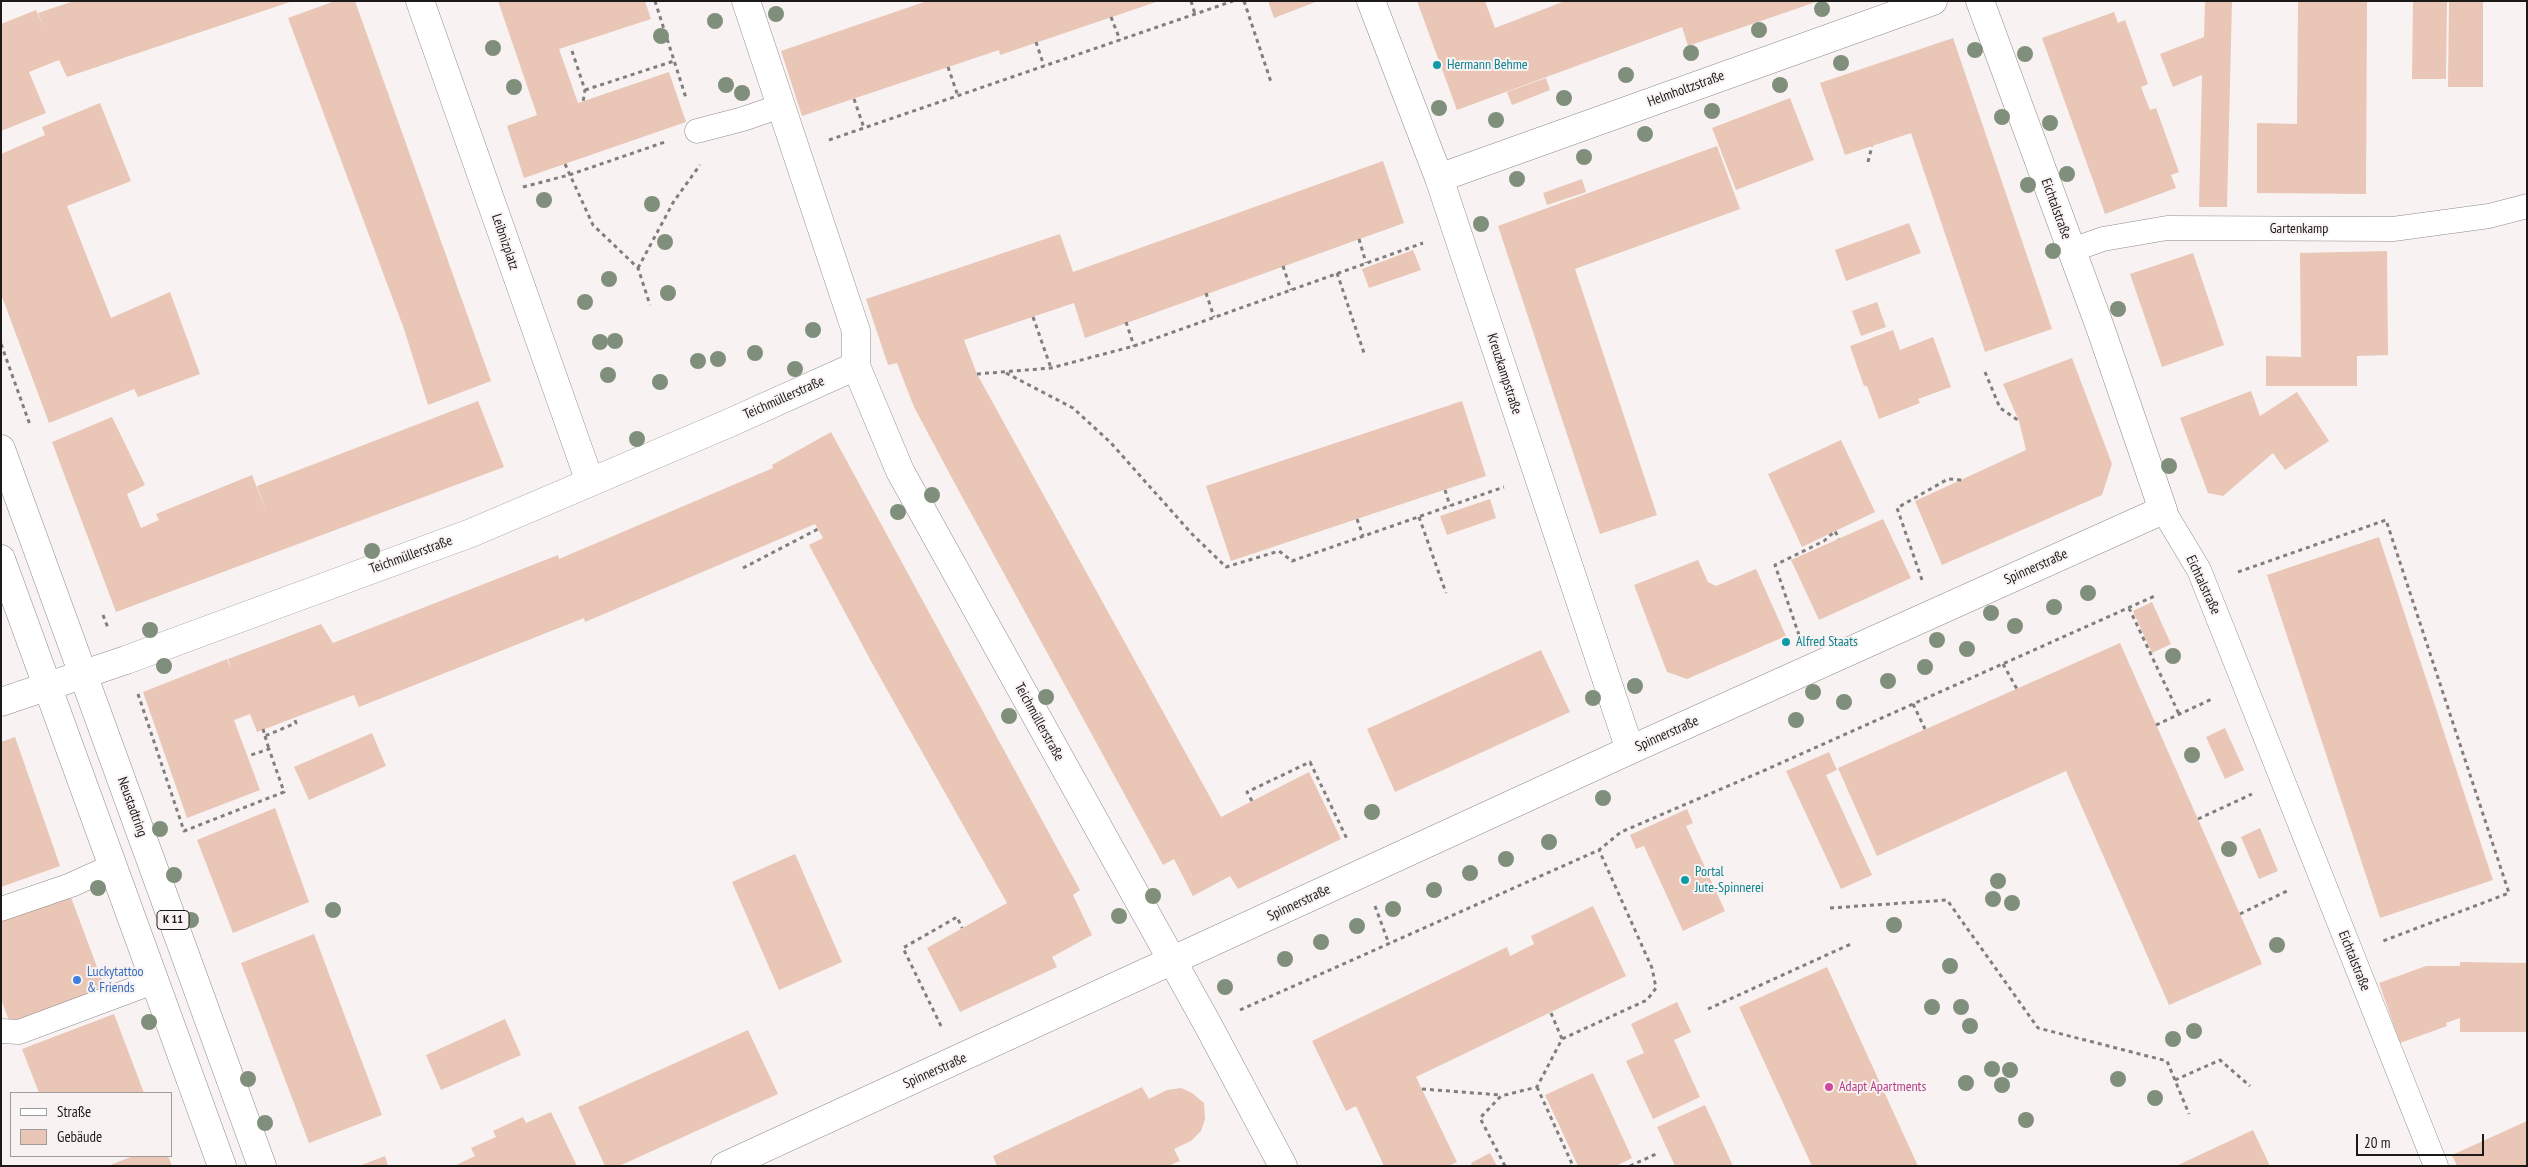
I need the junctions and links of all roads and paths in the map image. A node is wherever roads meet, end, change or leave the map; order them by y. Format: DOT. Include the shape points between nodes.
graph roads {
  1 [pos="420,1"];
  2 [pos="655,1"];
  3 [pos="746,1"];
  4 [pos="1191,1"];
  5 [pos="1233,1"];
  6 [pos="1244,1"];
  7 [pos="1371,1"];
  8 [pos="1933,1"];
  9 [pos="1980,1"];
  10 [pos="1195,14"];
  11 [pos="1111,17"];
  12 [pos="1120,40"];
  13 [pos="1036,42"];
  14 [pos="572,51"];
  15 [pos="674,61"];
  16 [pos="1044,66"];
  17 [pos="948,67"];
  18 [pos="1271,82"];
  19 [pos="585,90"];
  20 [pos="958,96"];
  21 [pos="854,99"];
  22 [pos="583,102"];
  23 [pos="781,106"];
  24 [pos="864,128"];
  25 [pos="697,131"];
  26 [pos="822,142"];
  27 [pos="1872,146"];
  28 [pos="1868,162"];
  29 [pos="565,164"];
  30 [pos="569,175"];
  31 [pos="1439,178"];
  32 [pos="514,189"];
  33 [pos="2527,206"];
  34 [pos="1359,239"];
  35 [pos="1423,242"];
  36 [pos="2072,250"];
  37 [pos="1366,263"];
  38 [pos="1283,266"];
  39 [pos="638,268"];
  40 [pos="1337,273"];
  41 [pos="1291,290"];
  42 [pos="1206,294"];
  43 [pos="650,305"];
  44 [pos="1033,317"];
  45 [pos="1214,317"];
  46 [pos="1126,322"];
  47 [pos="1134,346"];
  48 [pos="1364,353"];
  49 [pos="856,366"];
  50 [pos="1050,368"];
  51 [pos="1985,372"];
  52 [pos="1006,373"];
  53 [pos="977,374"];
  54 [pos="2019,421"];
  55 [pos="1,449"];
  56 [pos="1538,476"];
  57 [pos="1962,480"];
  58 [pos="590,482"];
  59 [pos="1444,490"];
  60 [pos="1450,506"];
  61 [pos="2163,510"];
  62 [pos="1419,517"];
  63 [pos="1357,519"];
  64 [pos="818,529"];
  65 [pos="1363,536"];
  66 [pos="1839,539"];
  67 [pos="1277,546"];
  68 [pos="1279,551"];
  69 [pos="1,559"];
  70 [pos="743,568"];
  71 [pos="2204,584"];
  72 [pos="1446,593"];
  73 [pos="2157,596"];
  74 [pos="2129,608"];
  75 [pos="1934,613"];
  76 [pos="2003,664"];
  77 [pos="1812,668"];
  78 [pos="83,674"];
  79 [pos="2244,684"];
  80 [pos="49,686"];
  81 [pos="2016,689"];
  82 [pos="137,690"];
  83 [pos="1,702"];
  84 [pos="1913,704"];
  85 [pos="2180,714"];
  86 [pos="294,718"];
  87 [pos="2156,725"];
  88 [pos="1925,729"];
  89 [pos="263,730"];
  90 [pos="265,736"];
  91 [pos="269,749"];
  92 [pos="1630,750"];
  93 [pos="248,756"];
  94 [pos="2282,779"];
  95 [pos="1252,801"];
  96 [pos="2198,819"];
  97 [pos="1599,850"];
  98 [pos="113,866"];
  99 [pos="1363,873"];
  100 [pos="2320,875"];
  101 [pos="1830,908"];
  102 [pos="1,909"];
  103 [pos="2240,914"];
  104 [pos="962,928"];
  105 [pos="1853,943"];
  106 [pos="2351,953"];
  107 [pos="1172,961"];
  108 [pos="156,981"];
  109 [pos="1265,999"];
  110 [pos="1708,1009"];
  111 [pos="1551,1012"];
  112 [pos="1,1031"];
  113 [pos="1562,1038"];
  114 [pos="958,1060"];
  115 [pos="2175,1080"];
  116 [pos="2250,1086"];
  117 [pos="1537,1088"];
  118 [pos="1422,1090"];
  119 [pos="1501,1096"];
  120 [pos="2189,1114"];
  121 [pos="1656,1154"];
  122 [pos="222,1166"];
  123 [pos="262,1166"];
  124 [pos="725,1166"];
  125 [pos="1283,1166"];
  126 [pos="1505,1166"];
  127 [pos="1574,1166"];
  128 [pos="1630,1166"];
  129 [pos="2436,1166"];
  1 -- 58 [label="street, Leibnizplatz"];
  2 -- 15 [label="path"];
  3 -- 23 [label="street"];
  4 -- 10 [label="path"];
  5 -- 10 [label="path"];
  6 -- 18 [label="path"];
  7 -- 31 [label="street, Kreuzkampstraße"];
  8 -- 31 [label="street, Helmholtzstraße"];
  9 -- 36 [label="street, Eichtalstraße"];
  10 -- 12 [label="path"];
  11 -- 12 [label="path"];
  12 -- 16 [label="path"];
  13 -- 16 [label="path"];
  14 -- 19 [label="path"];
  15 -- 19 [label="path"];
  15 -- 25 [label="path"];
  16 -- 20 [label="path"];
  17 -- 20 [label="path"];
  19 -- 22 [label="path"];
  20 -- 24 [label="path"];
  21 -- 24 [label="path"];
  23 -- 25 [label="lane"];
  23 -- 49 [label="street" via="856,331"];
  24 -- 26 [label="path"];
  25 -- 30 [label="path"];
  25 -- 39 [label="path" via="706,157 674,201"];
  27 -- 28 [label="path"];
  29 -- 30 [label="path"];
  30 -- 32 [label="path"];
  30 -- 39 [label="path" via="593,225"];
  31 -- 56 [label="street, Kreuzkampstraße"];
  33 -- 36 [label="lane, Gartenkamp" via="2489,216 2392,229 2167,228 2103,239"];
  34 -- 37 [label="path"];
  35 -- 37 [label="path"];
  36 -- 61 [label="street, Eichtalstraße"];
  37 -- 40 [label="path"];
  38 -- 41 [label="path"];
  39 -- 43 [label="path"];
  40 -- 41 [label="path"];
  40 -- 48 [label="path"];
  41 -- 45 [label="path"];
  42 -- 45 [label="path"];
  44 -- 50 [label="path"];
  45 -- 47 [label="path"];
  46 -- 47 [label="path"];
  47 -- 50 [label="path"];
  49 -- 58 [label="street, Teichmüllerstraße"];
  49 -- 107 [label="street, Teichmüllerstraße" via="900,471"];
  50 -- 52 [label="path"];
  51 -- 54 [label="path" via="2000,408"];
  52 -- 53 [label="path"];
  52 -- 68 [label="path" via="1073,408 1110,442 1226,567"];
  55 -- 78 [label="street, Neustadtring / K 11"];
  56 -- 60 [label="path"];
  56 -- 92 [label="street, Kreuzkampstraße"];
  57 -- 75 [label="path" via="1948,479 1896,508"];
  58 -- 78 [label="street, Teichmüllerstraße" via="471,533"];
  59 -- 60 [label="path"];
  60 -- 62 [label="path"];
  61 -- 71 [label="lane, Eichtalstraße"];
  61 -- 75 [label="street, Spinnerstraße"];
  62 -- 65 [label="path"];
  62 -- 72 [label="path"];
  63 -- 65 [label="path"];
  64 -- 70 [label="path"];
  65 -- 68 [label="path" via="1292,561"];
  66 -- 77 [label="path" via="1835,531 1824,541 1775,565"];
  67 -- 68 [label="path"];
  69 -- 80 [label="street, K 11"];
  71 -- 79 [label="lane, Eichtalstraße"];
  71 -- 106 [label="path" via="2386,520 2509,893"];
  73 -- 74 [label="path"];
  74 -- 76 [label="path"];
  74 -- 85 [label="path"];
  75 -- 77 [label="street, Spinnerstraße"];
  76 -- 81 [label="path"];
  76 -- 84 [label="path"];
  77 -- 92 [label="street, Spinnerstraße"];
  78 -- 80 [label="street, Teichmüllerstraße"];
  78 -- 123 [label="street, Neustadtring / K 11"];
  79 -- 85 [label="path"];
  79 -- 94 [label="lane, Eichtalstraße"];
  80 -- 83 [label="street, Teichmüllerstraße"];
  80 -- 98 [label="street, K 11"];
  82 -- 91 [label="path" via="184,830 284,792"];
  84 -- 88 [label="path"];
  84 -- 97 [label="path" via="1621,832"];
  85 -- 87 [label="path"];
  86 -- 90 [label="path" via="296,723"];
  89 -- 90 [label="path"];
  90 -- 91 [label="path"];
  91 -- 93 [label="path"];
  92 -- 99 [label="street, Spinnerstraße"];
  94 -- 96 [label="path"];
  94 -- 100 [label="lane, Eichtalstraße"];
  95 -- 99 [label="path" via="1248,792 1310,762"];
  97 -- 109 [label="path"];
  97 -- 113 [label="path" via="1652,968 1656,988 1647,1000"];
  98 -- 102 [label="lane" via="71,885"];
  98 -- 108 [label="street, K 11"];
  99 -- 107 [label="street, Spinnerstraße"];
  100 -- 103 [label="path"];
  100 -- 106 [label="lane, Eichtalstraße"];
  101 -- 115 [label="path" via="1947,900 2038,1028 2167,1061"];
  104 -- 114 [label="path" via="957,917 902,948"];
  105 -- 110 [label="path"];
  106 -- 129 [label="lane, Eichtalstraße"];
  107 -- 114 [label="street, Spinnerstraße"];
  107 -- 125 [label="street"];
  108 -- 112 [label="lane" via="19,1032"];
  108 -- 122 [label="street, K 11"];
  111 -- 113 [label="path"];
  113 -- 117 [label="path"];
  114 -- 124 [label="street, Spinnerstraße"];
  115 -- 116 [label="path" via="2220,1060"];
  115 -- 120 [label="path"];
  117 -- 119 [label="path"];
  117 -- 127 [label="path"];
  118 -- 119 [label="path"];
  119 -- 126 [label="path" via="1480,1118"];
  121 -- 128 [label="path"];
}
